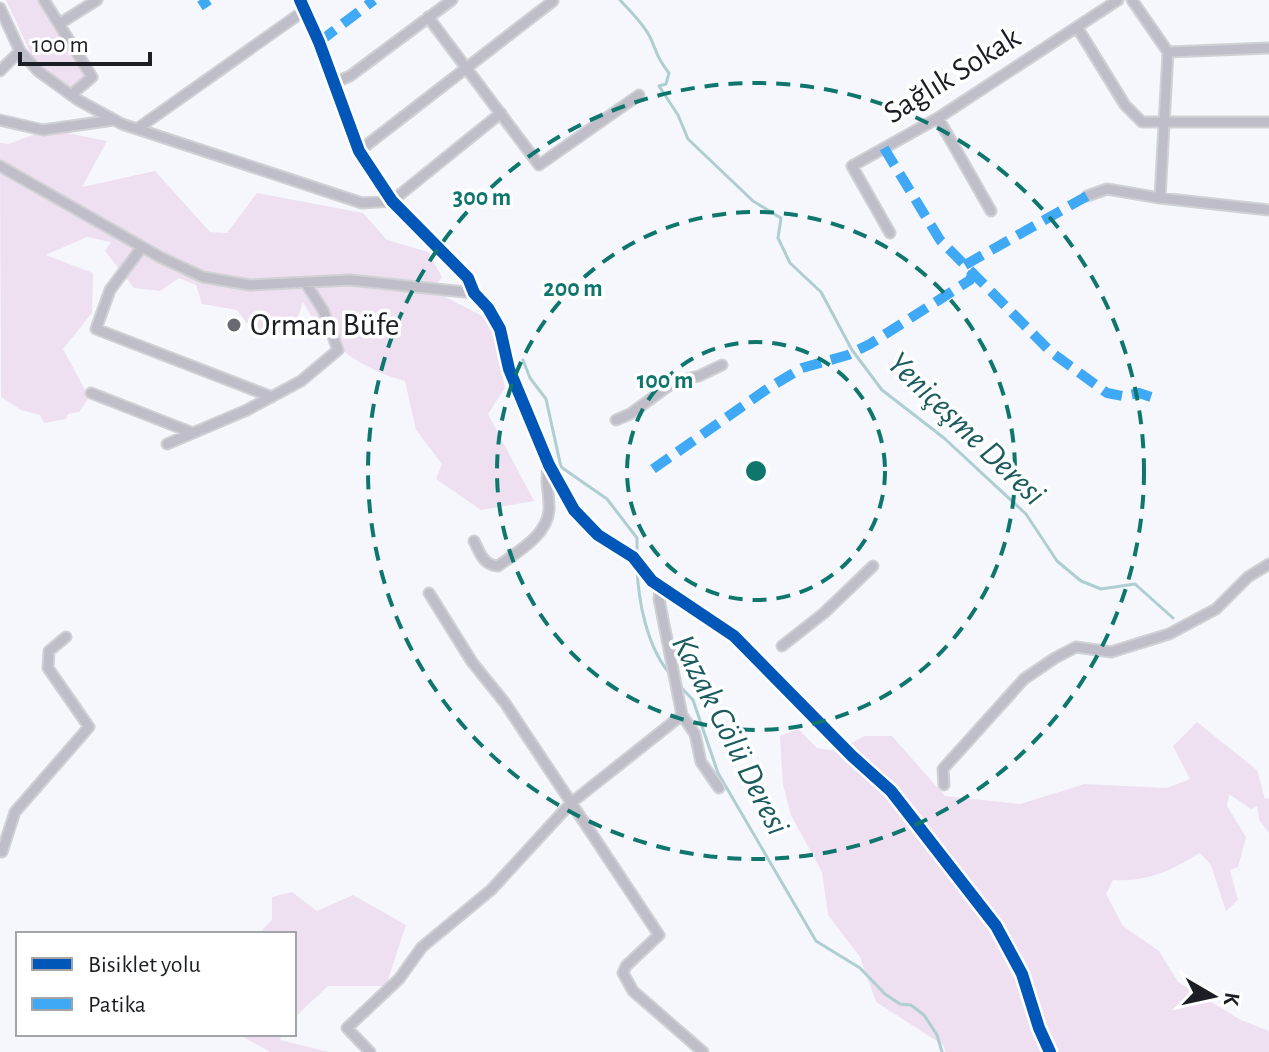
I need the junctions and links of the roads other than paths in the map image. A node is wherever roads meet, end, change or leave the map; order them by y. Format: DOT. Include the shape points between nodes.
graph roads {
  1 [pos="44,0"];
  2 [pos="97,0"];
  3 [pos="300,0"];
  4 [pos="452,0"];
  5 [pos="1118,0"];
  6 [pos="1132,0"];
  7 [pos="553,1"];
  8 [pos="0,8"];
  9 [pos="305,10"];
  10 [pos="428,17"];
  11 [pos="59,24"];
  12 [pos="1077,27"];
  13 [pos="1269,48"];
  14 [pos="20,51"];
  15 [pos="1168,52"];
  16 [pos="467,68"];
  17 [pos="0,71"];
  18 [pos="334,83"];
  19 [pos="71,95"];
  20 [pos="639,95"];
  21 [pos="501,113"];
  22 [pos="938,118"];
  23 [pos="0,120"];
  24 [pos="114,120"];
  25 [pos="1164,122"];
  26 [pos="1269,122"];
  27 [pos="137,129"];
  28 [pos="359,151"];
  29 [pos="0,166"];
  30 [pos="1087,196"];
  31 [pos="1160,198"];
  32 [pos="392,201"];
  33 [pos="1269,210"];
  34 [pos="991,211"];
  35 [pos="890,233"];
  36 [pos="142,247"];
  37 [pos="305,282"];
  38 [pos="474,293"];
  39 [pos="722,365"];
  40 [pos="91,393"];
  41 [pos="272,397"];
  42 [pos="616,420"];
  43 [pos="193,433"];
  44 [pos="167,444"];
  45 [pos="549,465"];
  46 [pos="474,541"];
  47 [pos="1269,564"];
  48 [pos="873,566"];
  49 [pos="660,587"];
  50 [pos="429,593"];
  51 [pos="66,637"];
  52 [pos="782,646"];
  53 [pos="682,715"];
  54 [pos="944,785"];
  55 [pos="719,788"];
  56 [pos="571,803"];
  57 [pos="2,852"];
  58 [pos="370,1052"];
  59 [pos="703,1052"];
  60 [pos="1050,1052"];
  1 -- 11 [label="street"];
  2 -- 11 [label="street"];
  3 -- 9 [label="street"];
  4 -- 10 [label="street"];
  5 -- 12 [label="street, Sağlık Sokak"];
  6 -- 15 [label="street"];
  7 -- 16 [label="street"];
  8 -- 14 [label="street"];
  9 -- 18 [label="street"];
  9 -- 27 [label="street"];
  10 -- 16 [label="street"];
  10 -- 18 [label="street"];
  11 -- 19 [label="street" via="92,77"];
  12 -- 22 [label="street, Sağlık Sokak"];
  12 -- 25 [label="street" via="1125,105 1142,122"];
  13 -- 15 [label="street"];
  14 -- 17 [label="street"];
  14 -- 19 [label="street"];
  15 -- 25 [label="street"];
  16 -- 21 [label="street"];
  16 -- 28 [label="street"];
  18 -- 28 [label="street"];
  19 -- 24 [label="street"];
  20 -- 21 [label="street" via="539,165"];
  21 -- 32 [label="street"];
  22 -- 34 [label="street"];
  22 -- 35 [label="street, Sağlık Sokak" via="852,166"];
  23 -- 24 [label="street" via="43,130"];
  24 -- 27 [label="street"];
  25 -- 26 [label="street"];
  25 -- 31 [label="street"];
  27 -- 32 [label="street" via="362,203"];
  28 -- 32 [label="street"];
  29 -- 36 [label="street"];
  30 -- 31 [label="street" via="1107,189"];
  31 -- 33 [label="street"];
  32 -- 38 [label="street" via="468,278"];
  36 -- 37 [label="street" via="203,277 250,285"];
  36 -- 41 [label="street" via="110,290 96,329"];
  37 -- 38 [label="street" via="350,280"];
  37 -- 41 [label="street" via="338,350"];
  38 -- 45 [label="street" via="500,329 509,369"];
  39 -- 42 [label="street" via="674,382"];
  40 -- 43 [label="street"];
  41 -- 43 [label="street"];
  43 -- 44 [label="street"];
  45 -- 46 [label="street" via="545,527 498,566 483,559"];
  45 -- 49 [label="street" via="574,510 598,535 633,557"];
  47 -- 54 [label="street" via="1216,609 1169,634 1111,652 1076,647 1024,679 943,769"];
  48 -- 52 [label="street"];
  49 -- 53 [label="street"];
  49 -- 60 [label="street" via="734,636 891,791 996,926 1022,974"];
  50 -- 56 [label="street"];
  51 -- 57 [label="street" via="49,651 48,668 89,727 15,812"];
  53 -- 55 [label="street" via="695,734 701,762"];
  53 -- 56 [label="street"];
  56 -- 58 [label="street" via="491,890 422,947 399,979 347,1028"];
  56 -- 59 [label="street" via="659,935 623,973 633,991"];
}
